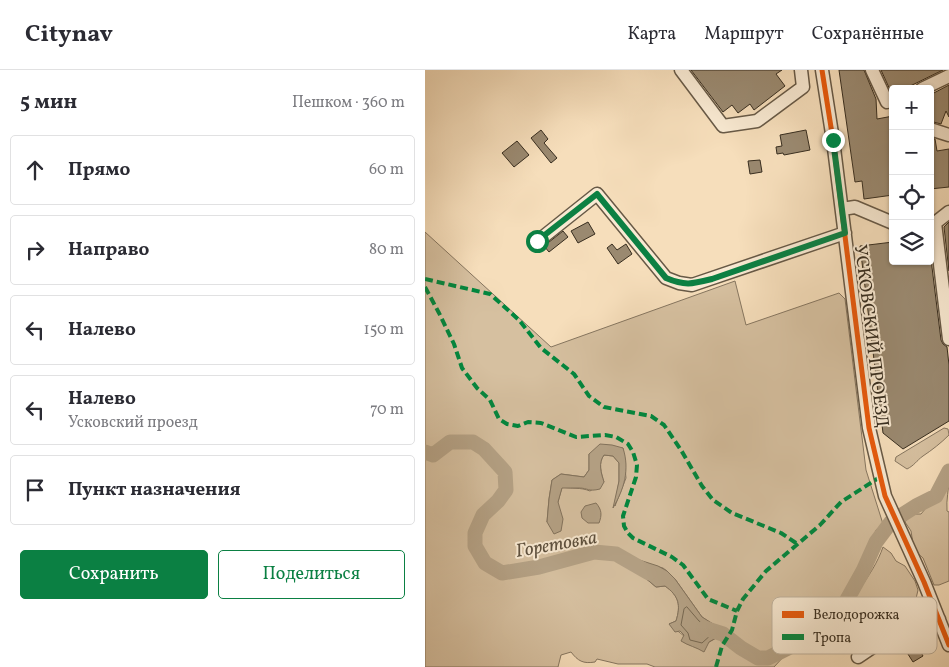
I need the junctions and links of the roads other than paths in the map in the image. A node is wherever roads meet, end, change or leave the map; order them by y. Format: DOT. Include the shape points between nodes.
graph roads {
  1 [pos="681,70"];
  2 [pos="801,70"];
  3 [pos="822,70"];
  4 [pos="871,70"];
  5 [pos="949,76"];
  6 [pos="930,85"];
  7 [pos="889,101"];
  8 [pos="933,130"];
  9 [pos="949,135"];
  10 [pos="842,209"];
  11 [pos="949,212"];
  12 [pos="889,222"];
  13 [pos="934,222"];
  14 [pos="934,229"];
  15 [pos="845,233"];
  16 [pos="537,241"];
  17 [pos="947,310"];
  18 [pos="949,339"];
  19 [pos="929,597"];
  20 [pos="937,615"];
  21 [pos="939,619"];
  22 [pos="949,645"];
  23 [pos="862,654"];
  24 [pos="857,657"];
  1 -- 2 [label="street" via="723,126 757,121 803,87"];
  3 -- 10 [label="street, УСКОВСКИЙ ПРОЕЗД"];
  4 -- 7 [label="street"];
  5 -- 6 [label="street"];
  8 -- 9 [label="street"];
  10 -- 12 [label="street" via="855,207"];
  10 -- 15 [label="street, УСКОВСКИЙ ПРОЕЗД"];
  11 -- 13 [label="street"];
  14 -- 17 [label="street"];
  15 -- 16 [label="street" via="691,285 666,278 597,194"];
  15 -- 19 [label="street, УСКОВСКИЙ ПРОЕЗД" via="865,408 880,477 892,515"];
  17 -- 18 [label="street"];
  20 -- 21 [label="street, УСКОВСКИЙ ПРОЕЗД"];
  21 -- 22 [label="street, УСКОВСКИЙ ПРОЕЗД"];
  23 -- 24 [label="street"];
}
